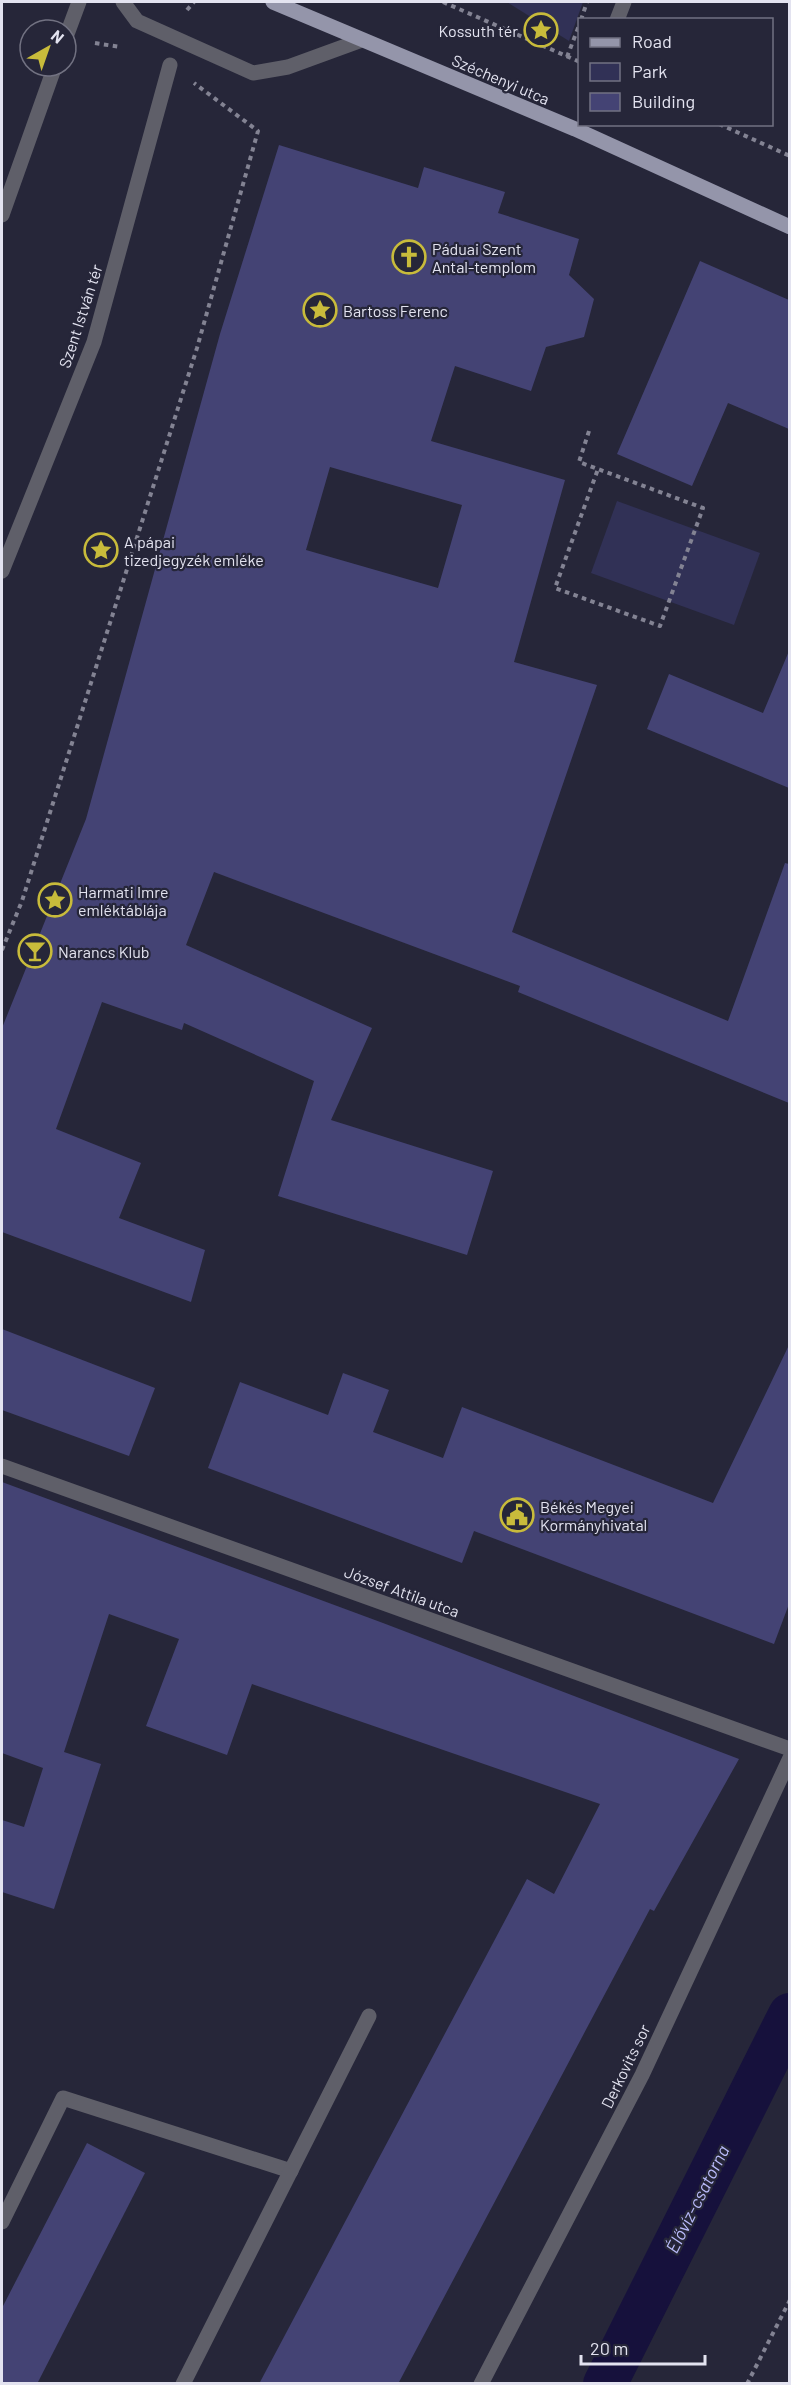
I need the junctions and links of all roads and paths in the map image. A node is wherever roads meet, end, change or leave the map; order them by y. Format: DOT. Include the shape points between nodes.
graph roads {
  1 [pos="79,2"];
  2 [pos="123,2"];
  3 [pos="273,2"];
  4 [pos="443,2"];
  5 [pos="587,2"];
  6 [pos="624,2"];
  7 [pos="73,18"];
  8 [pos="581,18"];
  9 [pos="618,18"];
  10 [pos="578,27"];
  11 [pos="362,40"];
  12 [pos="85,46"];
  13 [pos="123,48"];
  14 [pos="567,57"];
  15 [pos="578,62"];
  16 [pos="170,65"];
  17 [pos="51,78"];
  18 [pos="723,126"];
  19 [pos="258,131"];
  20 [pos="789,156"];
  21 [pos="2,215"];
  22 [pos="789,227"];
  23 [pos="590,431"];
  24 [pos="598,469"];
  25 [pos="2,571"];
  26 [pos="2,950"];
  27 [pos="2,1466"];
  28 [pos="789,1749"];
  29 [pos="789,1758"];
  30 [pos="369,2016"];
  31 [pos="291,2171"];
  32 [pos="2,2222"];
  33 [pos="789,2300"];
  34 [pos="183,2384"];
  35 [pos="481,2384"];
  36 [pos="747,2384"];
  1 -- 7 [label="street"];
  2 -- 11 [label="street" via="137,21 252,73 288,67"];
  3 -- 11 [label="main road"];
  4 -- 14 [label="path"];
  5 -- 8 [label="path"];
  6 -- 9 [label="street"];
  10 -- 14 [label="path"];
  11 -- 22 [label="main road, Széchenyi utca" via="575,129"];
  12 -- 13 [label="path" via="95,43"];
  14 -- 15 [label="path"];
  16 -- 25 [label="street, Szent István tér" via="94,342"];
  17 -- 21 [label="street"];
  18 -- 20 [label="path"];
  19 -- 26 [label="path" via="197,348 22,902"];
  23 -- 24 [label="path" via="579,462"];
  24 -- 24 [label="path" via="703,508 660,627 555,588"];
  27 -- 28 [label="street, József Attila utca"];
  29 -- 35 [label="street, Derkovits sor" via="642,2075"];
  30 -- 31 [label="street"];
  31 -- 32 [label="street" via="63,2098"];
  31 -- 34 [label="street"];
  33 -- 36 [label="path"];
}
